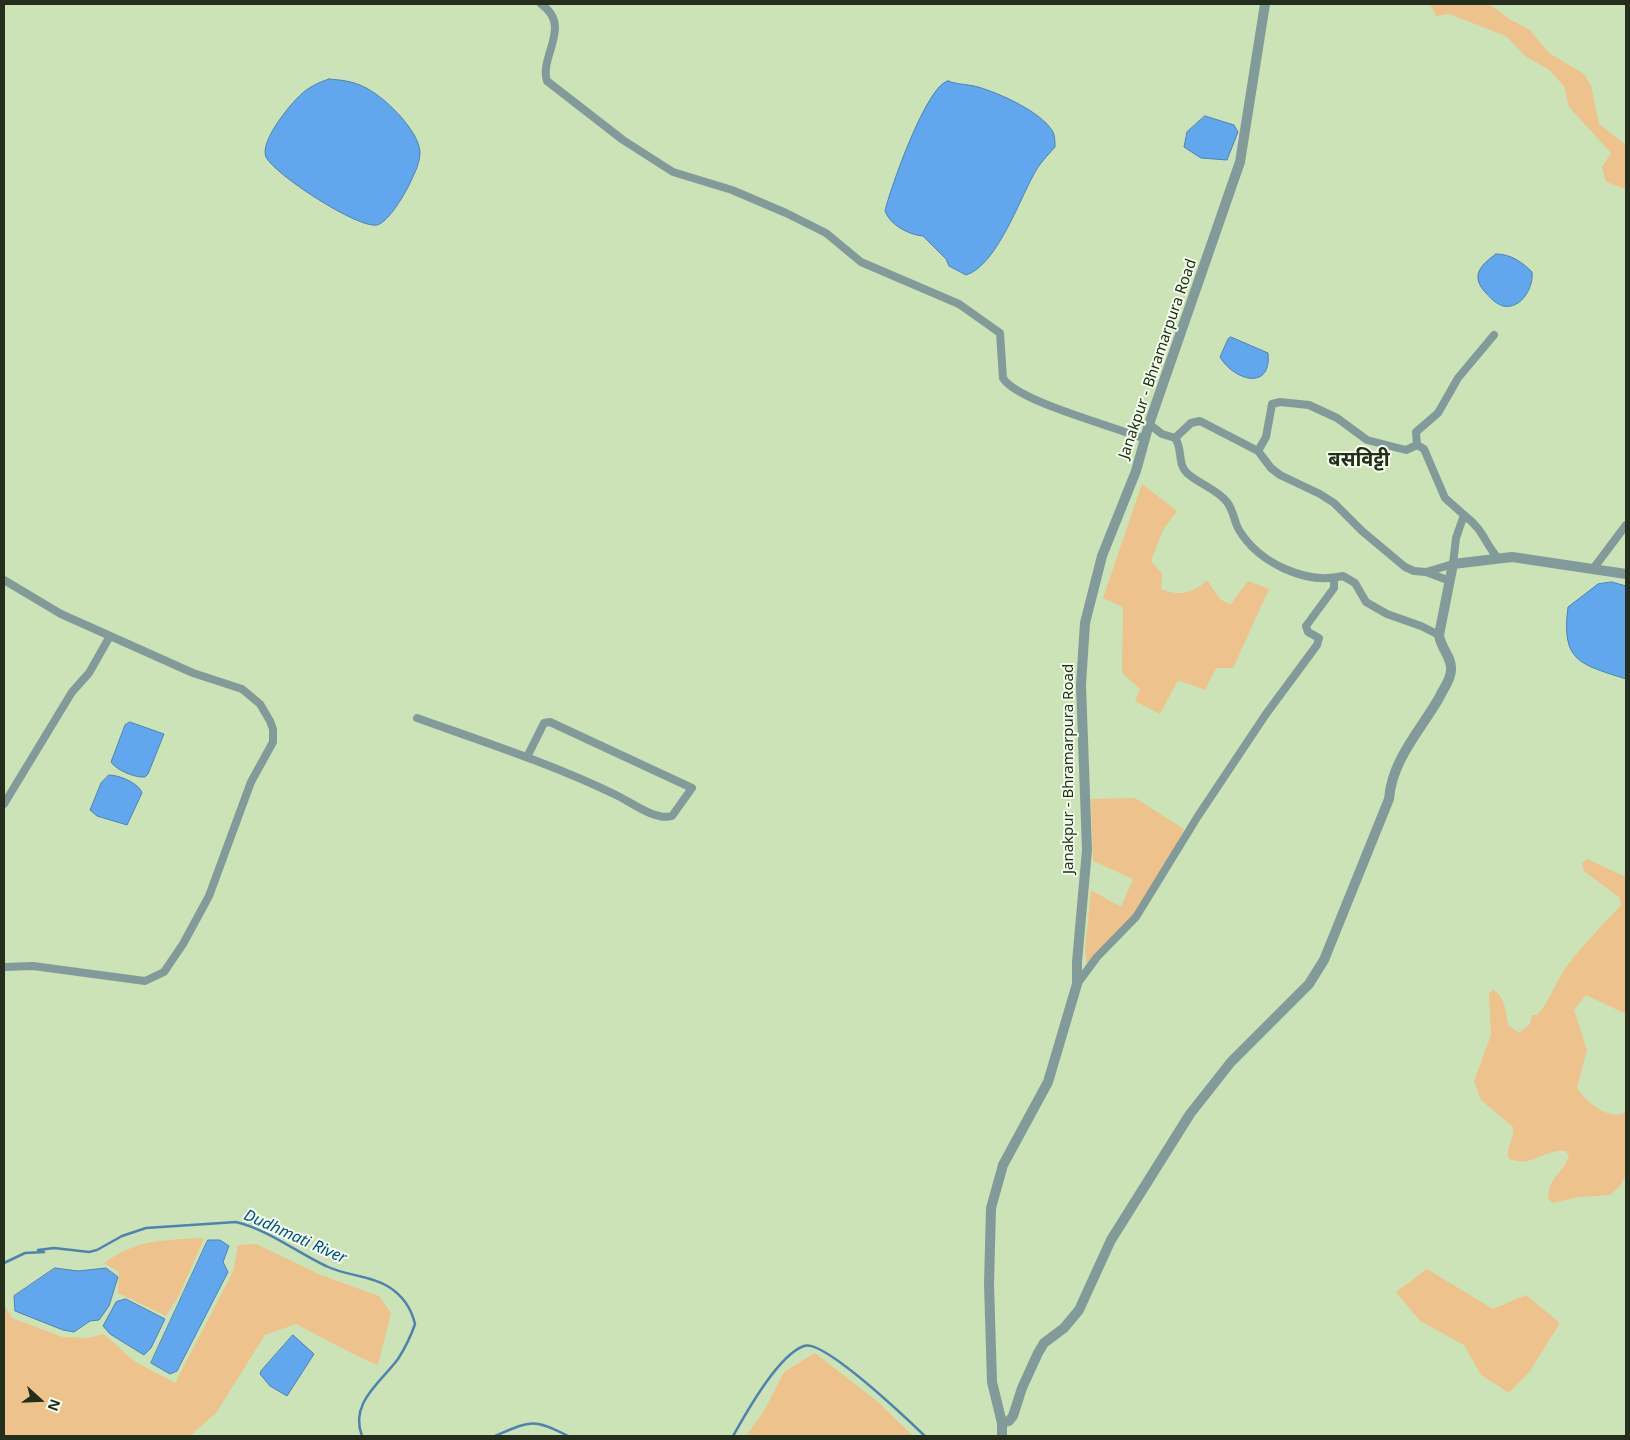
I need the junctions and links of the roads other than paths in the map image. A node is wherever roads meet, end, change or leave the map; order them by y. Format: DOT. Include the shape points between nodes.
graph roads {
  1 [pos="542,4"];
  2 [pos="1265,4"];
  3 [pos="1494,335"];
  4 [pos="1148,424"];
  5 [pos="1175,438"];
  6 [pos="1145,439"];
  7 [pos="1416,445"];
  8 [pos="1258,451"];
  9 [pos="1464,515"];
  10 [pos="1626,525"];
  11 [pos="1498,558"];
  12 [pos="1453,564"];
  13 [pos="1593,570"];
  14 [pos="1426,572"];
  15 [pos="1626,574"];
  16 [pos="1334,578"];
  17 [pos="4,580"];
  18 [pos="1450,581"];
  19 [pos="110,636"];
  20 [pos="1439,636"];
  21 [pos="417,718"];
  22 [pos="527,757"];
  23 [pos="4,804"];
  24 [pos="4,967"];
  25 [pos="1078,984"];
  26 [pos="1002,1423"];
  27 [pos="1002,1436"];
  1 -- 6 [label="street" via="549,9 554,20 554,44 545,74 547,81 623,140 682,177 732,190 786,213 826,233 861,262 959,304 998,330 1002,338 1003,378 1013,389"];
  2 -- 4 [label="street, Janakpur - Bhramarpura Road" via="1240,162"];
  3 -- 7 [label="street" via="1458,378 1438,413 1416,432"];
  4 -- 5 [label="street"];
  4 -- 6 [label="street, Janakpur - Bhramarpura Road"];
  5 -- 8 [label="street" via="1191,423 1200,421"];
  5 -- 16 [label="street" via="1181,445 1183,467 1187,473 1227,501 1239,530 1253,546 1294,574"];
  6 -- 25 [label="street, Janakpur - Bhramarpura Road" via="1136,471 1102,556 1085,623 1081,685 1087,850"];
  7 -- 8 [label="street" via="1406,450 1367,440 1323,410 1280,402 1272,404 1266,437"];
  7 -- 9 [label="street" via="1424,449 1445,498"];
  8 -- 14 [label="street" via="1270,468 1334,503 1404,567"];
  9 -- 11 [label="street" via="1478,525"];
  9 -- 12 [label="street" via="1456,538"];
  10 -- 13 [label="street"];
  11 -- 12 [label="street"];
  11 -- 13 [label="street" via="1512,557"];
  12 -- 14 [label="street"];
  12 -- 18 [label="street"];
  13 -- 15 [label="street"];
  14 -- 18 [label="street"];
  16 -- 20 [label="street" via="1343,576 1355,583 1366,602"];
  16 -- 25 [label="street" via="1334,588 1306,626 1308,632 1319,638 1317,645 1217,787 1136,917 1097,957"];
  17 -- 19 [label="street" via="61,614"];
  18 -- 20 [label="street"];
  19 -- 23 [label="street"];
  19 -- 24 [label="street" via="193,673 242,689 260,704 270,721 273,742 251,782 210,896 164,972 145,980 32,966"];
  20 -- 26 [label="street" via="1451,661 1451,673 1395,770 1389,800 1324,960 1309,984 1231,1062 1190,1114 1111,1240 1079,1310 1064,1328 1044,1343 1031,1367 1013,1416"];
  21 -- 22 [label="street"];
  22 -- 22 [label="street" via="658,816 672,816 692,788 550,722 542,727"];
  25 -- 26 [label="street, Janakpur - Bhramarpura Road" via="1048,1082 1003,1166 991,1208 992,1382"];
  26 -- 27 [label="street, Janakpur - Bhramarpura Road"];
}
